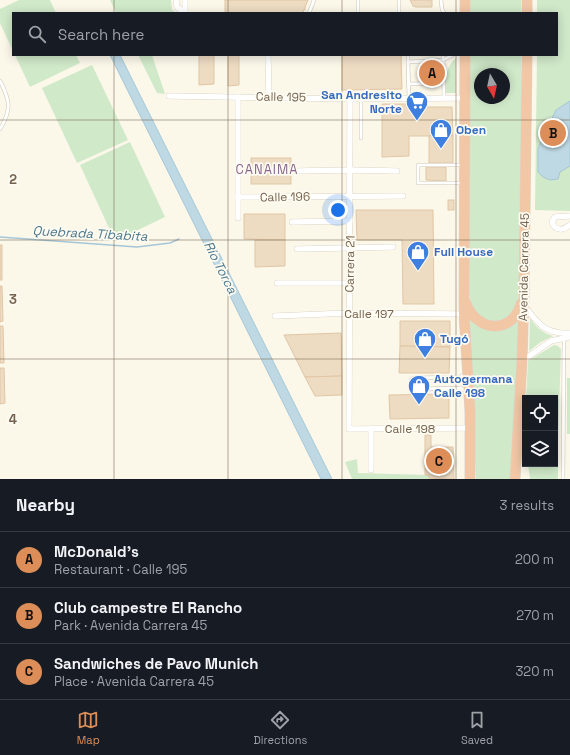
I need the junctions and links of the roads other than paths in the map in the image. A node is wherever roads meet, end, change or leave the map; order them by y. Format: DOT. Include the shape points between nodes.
graph roads {
  1 [pos="176,0"];
  2 [pos="185,0"];
  3 [pos="314,0"];
  4 [pos="358,0"];
  5 [pos="399,0"];
  6 [pos="441,0"];
  7 [pos="465,0"];
  8 [pos="527,0"];
  9 [pos="184,12"];
  10 [pos="185,12"];
  11 [pos="309,12"];
  12 [pos="358,12"];
  13 [pos="399,12"];
  14 [pos="444,12"];
  15 [pos="465,12"];
  16 [pos="527,12"];
  17 [pos="268,56"];
  18 [pos="408,56"];
  19 [pos="443,56"];
  20 [pos="451,56"];
  21 [pos="465,56"];
  22 [pos="527,56"];
  23 [pos="444,60"];
  24 [pos="408,62"];
  25 [pos="0,81"];
  26 [pos="444,83"];
  27 [pos="408,84"];
  28 [pos="169,96"];
  29 [pos="238,97"];
  30 [pos="269,97"];
  31 [pos="444,98"];
  32 [pos="465,98"];
  33 [pos="350,99"];
  34 [pos="361,99"];
  35 [pos="408,99"];
  36 [pos="0,128"];
  37 [pos="361,138"];
  38 [pos="465,165"];
  39 [pos="350,170"];
  40 [pos="297,171"];
  41 [pos="398,171"];
  42 [pos="465,183"];
  43 [pos="350,196"];
  44 [pos="403,196"];
  45 [pos="238,197"];
  46 [pos="570,216"];
  47 [pos="238,218"];
  48 [pos="350,221"];
  49 [pos="292,222"];
  50 [pos="570,225"];
  51 [pos="393,247"];
  52 [pos="350,248"];
  53 [pos="297,249"];
  54 [pos="277,283"];
  55 [pos="350,283"];
  56 [pos="524,292"];
  57 [pos="464,293"];
  58 [pos="524,305"];
  59 [pos="349,313"];
  60 [pos="464,314"];
  61 [pos="275,316"];
  62 [pos="564,335"];
  63 [pos="570,335"];
  64 [pos="522,361"];
  65 [pos="467,373"];
  66 [pos="468,392"];
  67 [pos="470,428"];
  68 [pos="350,429"];
  69 [pos="371,429"];
  70 [pos="371,470"];
  71 [pos="470,479"];
  72 [pos="515,479"];
  73 [pos="563,479"];
  1 -- 9 [label="street" via="177,7"];
  2 -- 10 [label="street"];
  3 -- 11 [label="lane"];
  4 -- 12 [label="lane"];
  5 -- 13 [label="lane"];
  6 -- 14 [label="lane"];
  7 -- 15 [label="highway"];
  8 -- 16 [label="highway"];
  17 -- 30 [label="street"];
  18 -- 24 [label="lane"];
  19 -- 23 [label="lane"];
  20 -- 23 [label="lane"];
  21 -- 32 [label="highway"];
  22 -- 56 [label="highway, Avenida Carrera 45"];
  23 -- 24 [label="lane"];
  23 -- 26 [label="lane"];
  24 -- 27 [label="lane"];
  25 -- 36 [label="lane" via="9,103 8,112"];
  26 -- 27 [label="lane"];
  26 -- 31 [label="lane"];
  27 -- 35 [label="lane"];
  28 -- 29 [label="street, Calle 195"];
  29 -- 30 [label="street, Calle 195"];
  29 -- 45 [label="street"];
  30 -- 33 [label="street, Calle 195"];
  31 -- 32 [label="street, Calle 195"];
  31 -- 35 [label="street, Calle 195"];
  32 -- 38 [label="highway"];
  33 -- 34 [label="street, Calle 195"];
  33 -- 39 [label="street, Carrera 21"];
  34 -- 35 [label="street, Calle 195"];
  34 -- 37 [label="lane"];
  38 -- 42 [label="highway"];
  38 -- 42 [label="lane" via="418,165 418,183"];
  39 -- 40 [label="street"];
  39 -- 41 [label="street"];
  39 -- 43 [label="street, Carrera 21"];
  42 -- 57 [label="highway"];
  43 -- 44 [label="street, Calle 196"];
  43 -- 45 [label="street, Calle 196"];
  43 -- 48 [label="street, Carrera 21"];
  45 -- 47 [label="street"];
  46 -- 50 [label="street" via="555,217 552,222 558,229"];
  48 -- 49 [label="street"];
  48 -- 52 [label="street, Carrera 21"];
  51 -- 52 [label="street"];
  52 -- 53 [label="street"];
  52 -- 55 [label="street, Carrera 21"];
  54 -- 55 [label="street"];
  55 -- 59 [label="street, Carrera 21"];
  56 -- 57 [label="highway" via="515,317 499,326 490,326 474,318 468,311"];
  56 -- 58 [label="highway, Avenida Carrera 45"];
  57 -- 60 [label="highway"];
  58 -- 62 [label="street" via="543,327"];
  58 -- 64 [label="highway, Avenida Carrera 45"];
  59 -- 60 [label="street, Calle 197"];
  59 -- 61 [label="street, Calle 197"];
  59 -- 68 [label="street, Carrera 21"];
  60 -- 65 [label="highway"];
  62 -- 63 [label="street"];
  62 -- 64 [label="street"];
  62 -- 73 [label="lane"];
  64 -- 72 [label="highway, Avenida Carrera 45"];
  65 -- 66 [label="highway"];
  65 -- 66 [label="lane" via="460,377 414,378 411,380 411,387 460,388"];
  66 -- 67 [label="highway"];
  67 -- 69 [label="street, Calle 198"];
  67 -- 71 [label="highway"];
  68 -- 69 [label="street, Calle 198"];
  69 -- 70 [label="street"];
}
